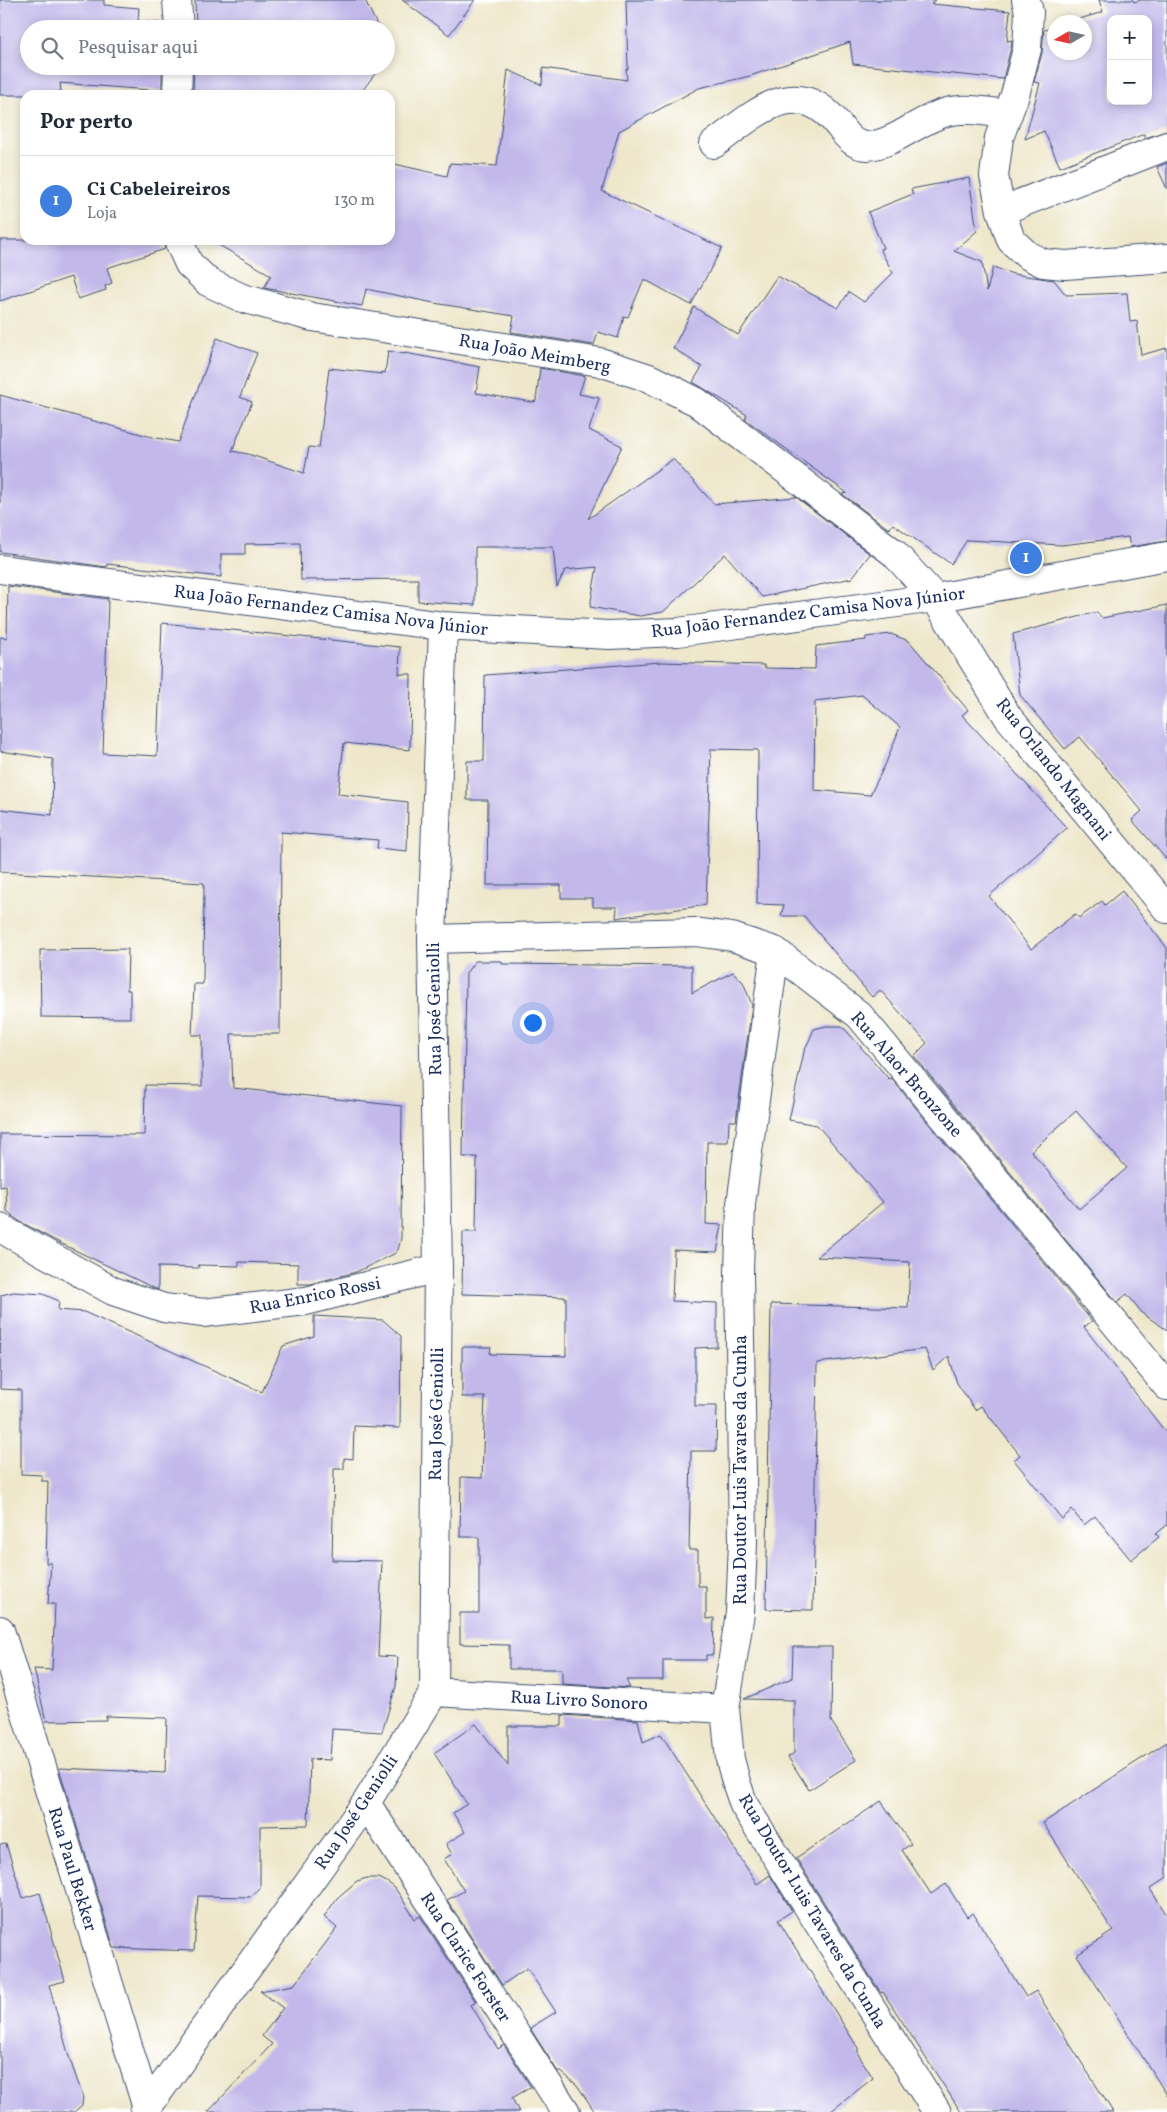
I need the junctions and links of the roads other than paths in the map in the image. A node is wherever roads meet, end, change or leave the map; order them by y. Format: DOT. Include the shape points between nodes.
graph roads {
  1 [pos="177,0"];
  2 [pos="1026,0"];
  3 [pos="179,20"];
  4 [pos="178,75"];
  5 [pos="177,90"];
  6 [pos="1008,114"];
  7 [pos="714,144"];
  8 [pos="1167,146"];
  9 [pos="1000,211"];
  10 [pos="180,245"];
  11 [pos="1167,258"];
  12 [pos="1167,556"];
  13 [pos="0,569"];
  14 [pos="935,598"];
  15 [pos="443,626"];
  16 [pos="1167,909"];
  17 [pos="432,939"];
  18 [pos="775,951"];
  19 [pos="0,1228"];
  20 [pos="438,1268"];
  21 [pos="1167,1386"];
  22 [pos="0,1630"];
  23 [pos="434,1692"];
  24 [pos="725,1709"];
  25 [pos="366,1803"];
  26 [pos="145,2110"];
  27 [pos="566,2112"];
  28 [pos="937,2112"];
  1 -- 3 [label="street"];
  2 -- 6 [label="street" via="1029,12 1027,49"];
  4 -- 5 [label="street"];
  6 -- 7 [label="street" via="964,110 946,112 880,144 864,146 848,138 818,105 797,100 784,101 759,111"];
  6 -- 9 [label="street" via="999,138 994,176"];
  8 -- 9 [label="street"];
  9 -- 11 [label="street" via="1011,240 1027,255 1043,263 1065,265"];
  10 -- 14 [label="street, Rua João Meimberg" via="189,264 208,282 242,298 312,317 600,362 649,378 697,402 894,553"];
  12 -- 14 [label="street, Rua João Fernandez Camisa Nova Júnior"];
  13 -- 15 [label="street, Rua João Fernandez Camisa Nova Júnior"];
  14 -- 15 [label="street, Rua João Fernandez Camisa Nova Júnior" via="678,632 609,635"];
  14 -- 16 [label="street, Rua Orlando Magnani" via="1008,717"];
  15 -- 17 [label="street, Rua José Geniolli"];
  17 -- 18 [label="street, Rua Alaor Bronzone" via="695,932 732,938"];
  17 -- 20 [label="street, Rua José Geniolli"];
  18 -- 21 [label="street, Rua Alaor Bronzone" via="859,1014"];
  18 -- 24 [label="street, Rua Doutor Luis Tavares da Cunha" via="741,1204 743,1542 740,1613"];
  19 -- 20 [label="street, Rua Enrico Rossi" via="113,1291 164,1308 202,1313 306,1301"];
  20 -- 23 [label="street, Rua José Geniolli"];
  22 -- 26 [label="street, Rua Paul Bekker"];
  23 -- 24 [label="street, Rua Livro Sonoro"];
  23 -- 25 [label="street, Rua José Geniolli"];
  24 -- 28 [label="street, Rua Doutor Luis Tavares da Cunha" via="730,1758 744,1805"];
  25 -- 26 [label="street, Rua José Geniolli"];
  25 -- 27 [label="street, Rua Clarice Forster"];
}
